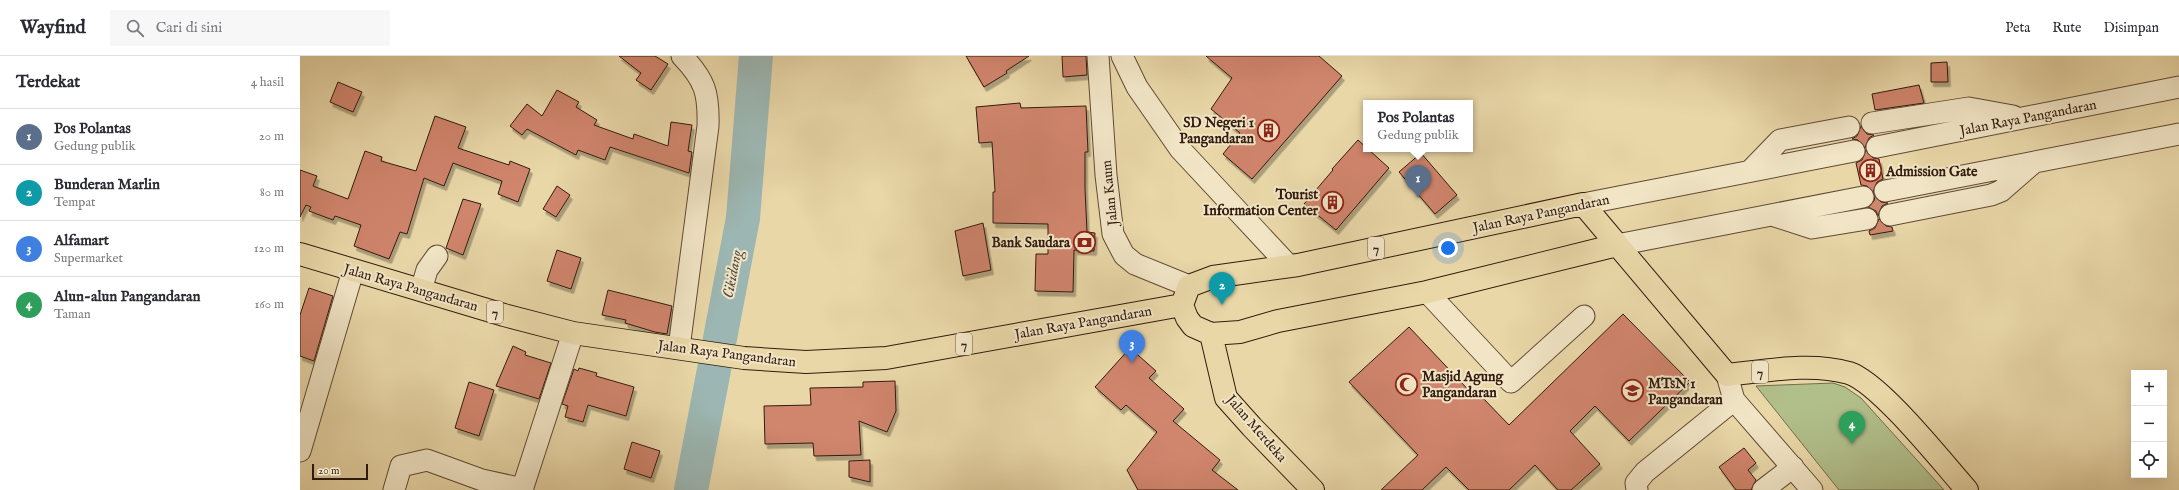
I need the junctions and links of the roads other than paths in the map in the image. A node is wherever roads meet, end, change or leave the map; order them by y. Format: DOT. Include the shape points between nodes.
graph roads {
  1 [pos="682,56"];
  2 [pos="1098,56"];
  3 [pos="1122,56"];
  4 [pos="2179,87"];
  5 [pos="2021,118"];
  6 [pos="1872,122"];
  7 [pos="1849,127"];
  8 [pos="2179,134"];
  9 [pos="1877,147"];
  10 [pos="1854,151"];
  11 [pos="2032,164"];
  12 [pos="1750,172"];
  13 [pos="1885,191"];
  14 [pos="1863,197"];
  15 [pos="1583,204"];
  16 [pos="1770,214"];
  17 [pos="1890,214"];
  18 [pos="1867,219"];
  19 [pos="1617,245"];
  20 [pos="300,254"];
  21 [pos="437,256"];
  22 [pos="1289,266"];
  23 [pos="353,271"];
  24 [pos="421,290"];
  25 [pos="1427,292"];
  26 [pos="1186,295"];
  27 [pos="1584,316"];
  28 [pos="573,333"];
  29 [pos="1210,334"];
  30 [pos="687,350"];
  31 [pos="1727,375"];
  32 [pos="1734,400"];
  33 [pos="300,451"];
  34 [pos="1793,467"];
  35 [pos="523,489"];
  36 [pos="394,490"];
  37 [pos="1313,490"];
  38 [pos="1637,490"];
  39 [pos="1763,490"];
  40 [pos="1812,490"];
  41 [pos="1968,490"];
  1 -- 30 [label="street" via="698,75 709,103"];
  2 -- 26 [label="street, Jalan Kaum" via="1106,175 1113,234 1124,255"];
  3 -- 22 [label="street" via="1138,87 1180,149"];
  4 -- 5 [label="street, Jalan Raya Pangandaran"];
  5 -- 6 [label="street" via="1974,107"];
  5 -- 9 [label="street, Jalan Raya Pangandaran"];
  7 -- 12 [label="street" via="1780,140"];
  8 -- 11 [label="street"];
  10 -- 12 [label="street, Jalan Raya Pangandaran"];
  11 -- 13 [label="street"];
  11 -- 17 [label="street" via="2001,191 1991,195"];
  12 -- 15 [label="street, Jalan Raya Pangandaran"];
  14 -- 16 [label="street"];
  15 -- 19 [label="highway"];
  15 -- 22 [label="highway, Jalan Raya Pangandaran / 7"];
  16 -- 18 [label="street" via="1812,228"];
  16 -- 19 [label="street"];
  19 -- 25 [label="highway"];
  19 -- 31 [label="highway"];
  20 -- 23 [label="highway, Jalan Raya Pangandaran / 7"];
  21 -- 24 [label="street" via="427,270"];
  22 -- 26 [label="highway, Jalan Raya Pangandaran / 7" via="1214,277"];
  23 -- 24 [label="highway, Jalan Raya Pangandaran / 7"];
  23 -- 33 [label="street"];
  24 -- 28 [label="highway, Jalan Raya Pangandaran / 7"];
  25 -- 27 [label="street" via="1511,382"];
  25 -- 29 [label="highway" via="1278,321 1240,332"];
  26 -- 29 [label="highway" via="1187,318 1193,326"];
  26 -- 30 [label="highway, Jalan Raya Pangandaran / 7" via="886,358 806,362 744,358"];
  28 -- 30 [label="highway, Jalan Raya Pangandaran / 7"];
  28 -- 35 [label="street"];
  29 -- 37 [label="highway, Jalan Merdeka" via="1226,398"];
  31 -- 32 [label="street"];
  31 -- 41 [label="highway, 7" via="1790,369 1827,370 1859,378 1875,389"];
  32 -- 34 [label="street"];
  32 -- 38 [label="street" via="1645,472 1636,483"];
  34 -- 39 [label="street"];
  34 -- 40 [label="street"];
  35 -- 36 [label="street" via="482,480 427,460 401,466"];
}
